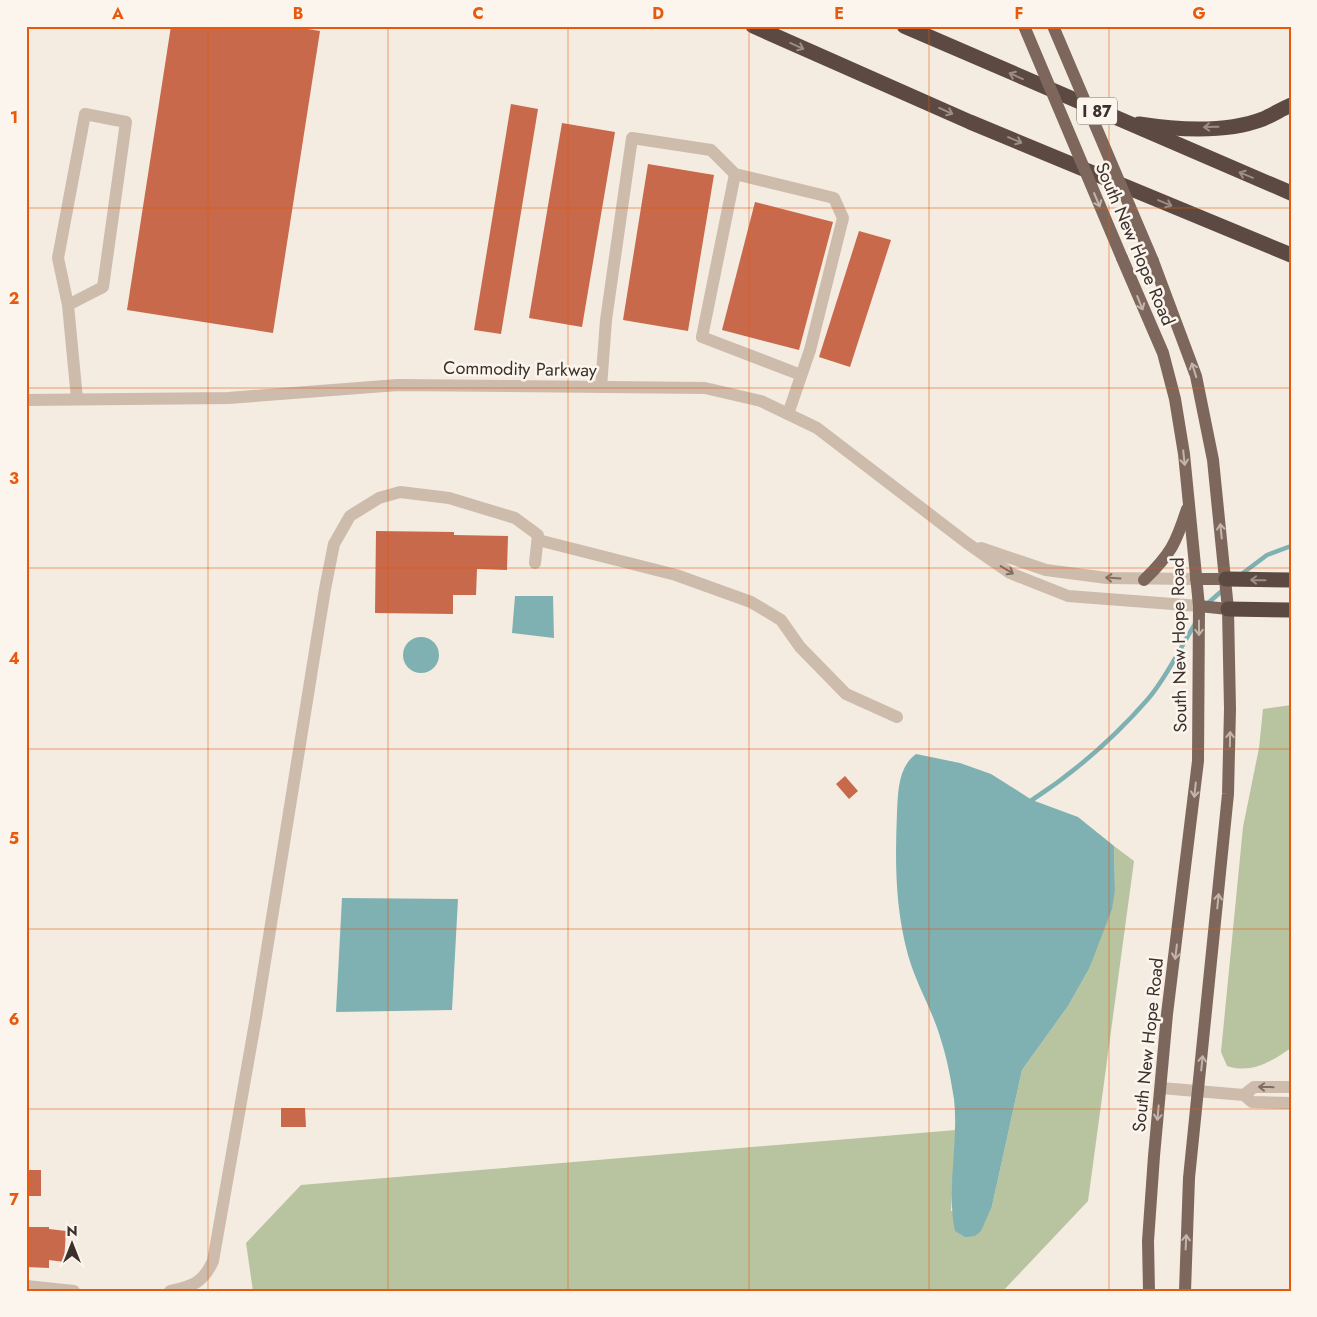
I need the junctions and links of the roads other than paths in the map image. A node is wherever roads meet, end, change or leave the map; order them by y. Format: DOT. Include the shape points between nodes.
graph roads {
  1 [pos="752,26"];
  2 [pos="904,26"];
  3 [pos="1024,26"];
  4 [pos="1053,26"];
  5 [pos="1291,104"];
  6 [pos="1119,121"];
  7 [pos="735,174"];
  8 [pos="1291,194"];
  9 [pos="1291,255"];
  10 [pos="68,305"];
  11 [pos="801,375"];
  12 [pos="601,387"];
  13 [pos="26,400"];
  14 [pos="76,400"];
  15 [pos="788,414"];
  16 [pos="1188,506"];
  17 [pos="538,540"];
  18 [pos="967,543"];
  19 [pos="535,563"];
  20 [pos="1196,579"];
  21 [pos="1226,579"];
  22 [pos="1144,580"];
  23 [pos="1291,580"];
  24 [pos="1199,606"];
  25 [pos="1228,609"];
  26 [pos="1291,610"];
  27 [pos="897,717"];
  28 [pos="1291,1087"];
  29 [pos="1160,1088"];
  30 [pos="1199,1091"];
  31 [pos="1244,1095"];
  32 [pos="1291,1103"];
  33 [pos="26,1286"];
  34 [pos="74,1291"];
  35 [pos="170,1291"];
  36 [pos="1149,1291"];
  37 [pos="1186,1291"];
  1 -- 9 [label="highway, one-way" via="970,122"];
  6 -- 2 [label="highway, I 87, one-way"];
  3 -- 16 [label="main road, South New Hope Road, one-way, bridge" via="1163,353 1184,454"];
  21 -- 4 [label="main road, South New Hope Road, one-way, bridge" via="1213,460 1196,376 1153,261"];
  5 -- 6 [label="highway, one-way" via="1262,119 1227,127 1166,128"];
  8 -- 6 [label="highway, I 87, one-way"];
  7 -- 11 [label="street" via="702,336"];
  7 -- 11 [label="street" via="834,198 843,218"];
  7 -- 12 [label="street" via="711,150 632,138 606,320"];
  10 -- 10 [label="street" via="58,258 85,114 126,122 104,287"];
  10 -- 14 [label="street"];
  11 -- 15 [label="street"];
  12 -- 14 [label="street, Commodity Parkway" via="398,385 228,398"];
  12 -- 15 [label="street, Commodity Parkway" via="706,388 761,401"];
  13 -- 14 [label="street, Commodity Parkway"];
  15 -- 18 [label="street, Commodity Parkway" via="817,428"];
  16 -- 20 [label="main road, South New Hope Road"];
  16 -- 22 [label="main road" via="1175,545 1166,559"];
  17 -- 19 [label="street"];
  17 -- 27 [label="street" via="676,575 751,602 781,620 800,647 846,694"];
  17 -- 35 [label="street" via="538,535 514,518 449,498 400,492 379,498 350,516 334,544 213,1261 205,1277"];
  22 -- 18 [label="street, Commodity Parkway, one-way" via="1046,570"];
  18 -- 24 [label="street, Commodity Parkway, one-way" via="1010,573 1068,596"];
  20 -- 21 [label="main road"];
  20 -- 22 [label="street, Commodity Parkway"];
  20 -- 24 [label="main road, South New Hope Road"];
  23 -- 21 [label="highway, one-way"];
  21 -- 25 [label="main road, South New Hope Road"];
  24 -- 25 [label="main road"];
  24 -- 29 [label="main road, South New Hope Road, one-way" via="1198,762"];
  25 -- 26 [label="highway"];
  30 -- 25 [label="main road, South New Hope Road, one-way" via="1228,794"];
  28 -- 31 [label="street, one-way" via="1254,1087"];
  29 -- 30 [label="street"];
  29 -- 36 [label="main road, South New Hope Road, one-way" via="1148,1241"];
  30 -- 31 [label="street"];
  37 -- 30 [label="main road, South New Hope Road, one-way" via="1189,1178"];
  31 -- 32 [label="street" via="1252,1102"];
  33 -- 34 [label="street"];
}
